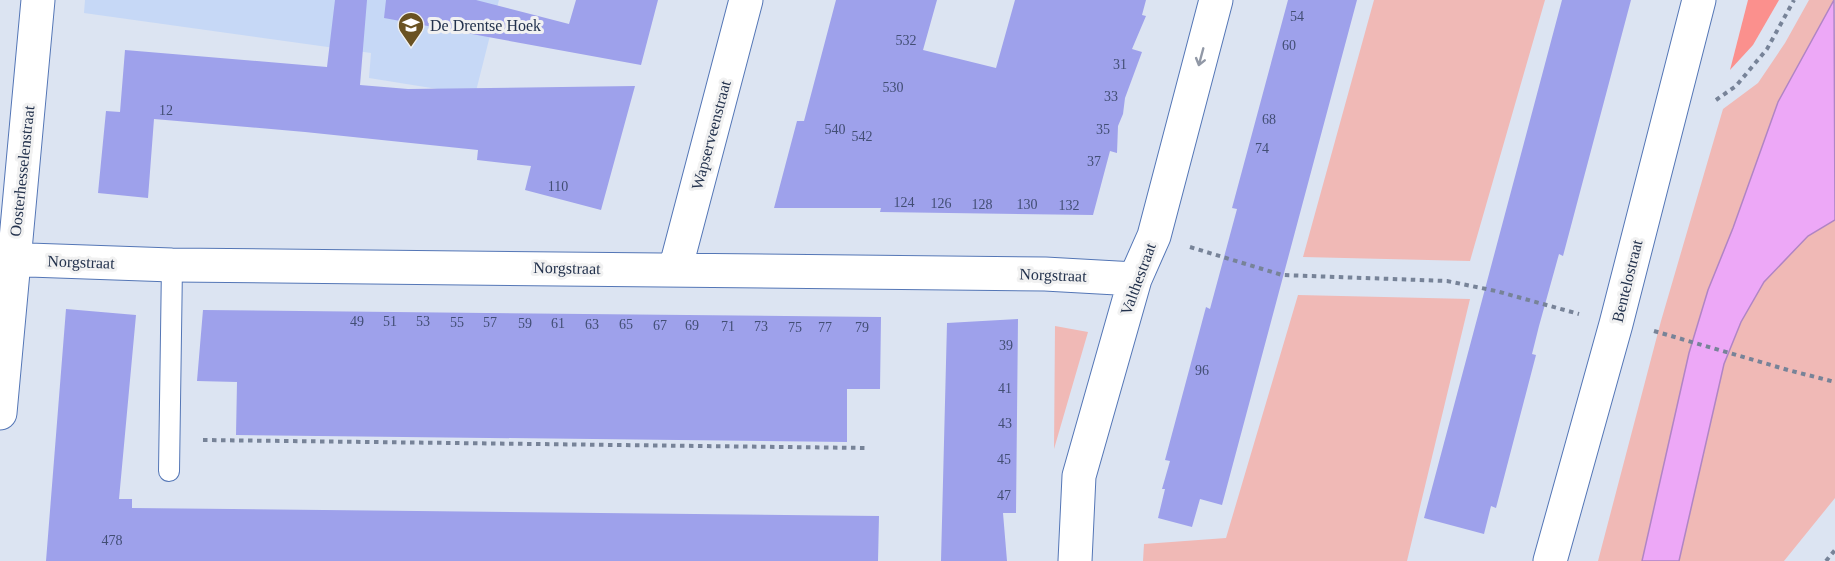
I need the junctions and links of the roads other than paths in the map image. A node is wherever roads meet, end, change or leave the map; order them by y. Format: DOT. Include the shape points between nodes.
graph roads {
  1 [pos="38,0"];
  2 [pos="746,0"];
  3 [pos="1216,0"];
  4 [pos="1699,0"];
  5 [pos="6,260"];
  6 [pos="172,264"];
  7 [pos="675,270"];
  8 [pos="1135,279"];
  9 [pos="0,413"];
  10 [pos="169,471"];
  11 [pos="1075,561"];
  12 [pos="1550,561"];
  1 -- 5 [label="street, Oosterhesselenstraat"];
  2 -- 7 [label="street, Wapserveenstraat"];
  3 -- 8 [label="street, Valthestraat, one-way" via="1154,236"];
  4 -- 12 [label="street, Bentelostraat"];
  5 -- 6 [label="street, Norgstraat"];
  5 -- 9 [label="street, Oosterhesselenstraat"];
  6 -- 7 [label="street, Norgstraat"];
  6 -- 10 [label="lane"];
  7 -- 8 [label="street, Norgstraat" via="1045,274"];
  8 -- 11 [label="street, Valthestraat" via="1079,476"];
}
